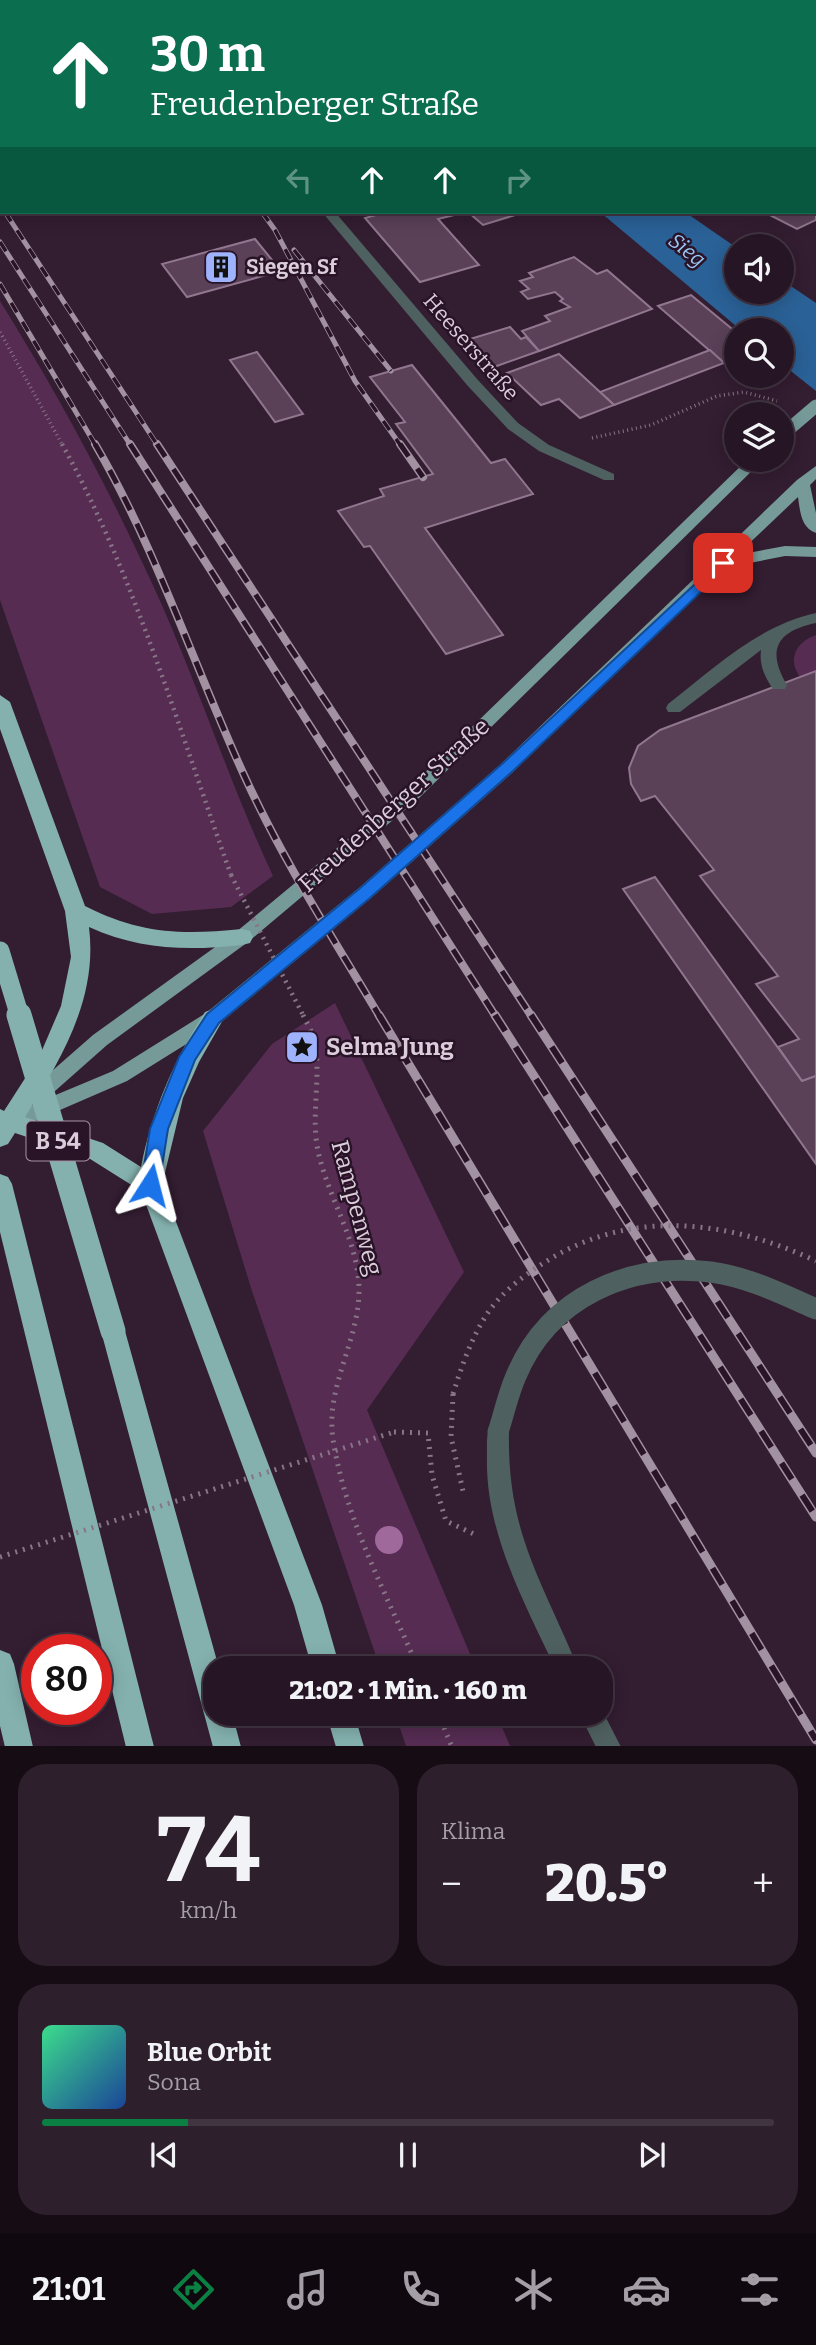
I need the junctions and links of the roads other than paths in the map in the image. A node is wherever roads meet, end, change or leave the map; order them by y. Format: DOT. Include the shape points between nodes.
graph roads {
  1 [pos="330,214"];
  2 [pos="816,406"];
  3 [pos="794,425"];
  4 [pos="816,471"];
  5 [pos="744,472"];
  6 [pos="609,477"];
  7 [pos="802,483"];
  8 [pos="816,528"];
  9 [pos="816,552"];
  10 [pos="723,563"];
  11 [pos="816,618"];
  12 [pos="778,631"];
  13 [pos="779,685"];
  14 [pos="0,702"];
  15 [pos="674,708"];
  16 [pos="76,911"];
  17 [pos="242,937"];
  18 [pos="0,951"];
  19 [pos="213,1018"];
  20 [pos="2,1126"];
  21 [pos="0,1184"];
  22 [pos="150,1185"];
  23 [pos="816,1309"];
  24 [pos="323,1656"];
  25 [pos="561,1656"];
  26 [pos="203,1660"];
  27 [pos="0,1664"];
  28 [pos="222,1726"];
  29 [pos="344,1726"];
  30 [pos="598,1726"];
  31 [pos="19,1746"];
  32 [pos="140,1746"];
  33 [pos="227,1746"];
  34 [pos="350,1746"];
  35 [pos="609,1746"];
  1 -- 6 [label="street, Heeserstraße" via="513,426 544,448"];
  2 -- 3 [label="main road, bridge"];
  4 -- 7 [label="main road, Freudenberger Straße"];
  5 -- 17 [label="main road, Freudenberger Straße" via="413,794"];
  7 -- 8 [label="main road"];
  7 -- 10 [label="main road, Freudenberger Straße"];
  9 -- 10 [label="main road" via="785,551"];
  10 -- 19 [label="main road, Freudenberger Straße" via="508,768 365,894"];
  11 -- 12 [label="street" via="802,618"];
  12 -- 13 [label="street" via="766,657"];
  12 -- 15 [label="street"];
  14 -- 16 [label="highway"];
  16 -- 17 [label="highway" via="108,929 144,940 187,943"];
  16 -- 20 [label="highway" via="82,957 72,1006 49,1059"];
  17 -- 20 [label="main road, Freudenberger Straße" via="100,1040"];
  18 -- 26 [label="highway, B 54, bridge" via="113,1331"];
  19 -- 20 [label="main road, Freudenberger Straße" via="120,1076"];
  19 -- 22 [label="highway" via="187,1057 159,1129"];
  20 -- 22 [label="highway" via="95,1150"];
  21 -- 32 [label="highway, B 54"];
  22 -- 24 [label="highway" via="308,1605"];
  23 -- 25 [label="street, bridge" via="752,1281 702,1269 663,1268 619,1277 573,1301 539,1333 516,1369 505,1398 496,1459 500,1504 513,1552"];
  27 -- 31 [label="highway"];
  28 -- 33 [label="highway"];
  29 -- 34 [label="highway"];
  30 -- 35 [label="street"];
}
